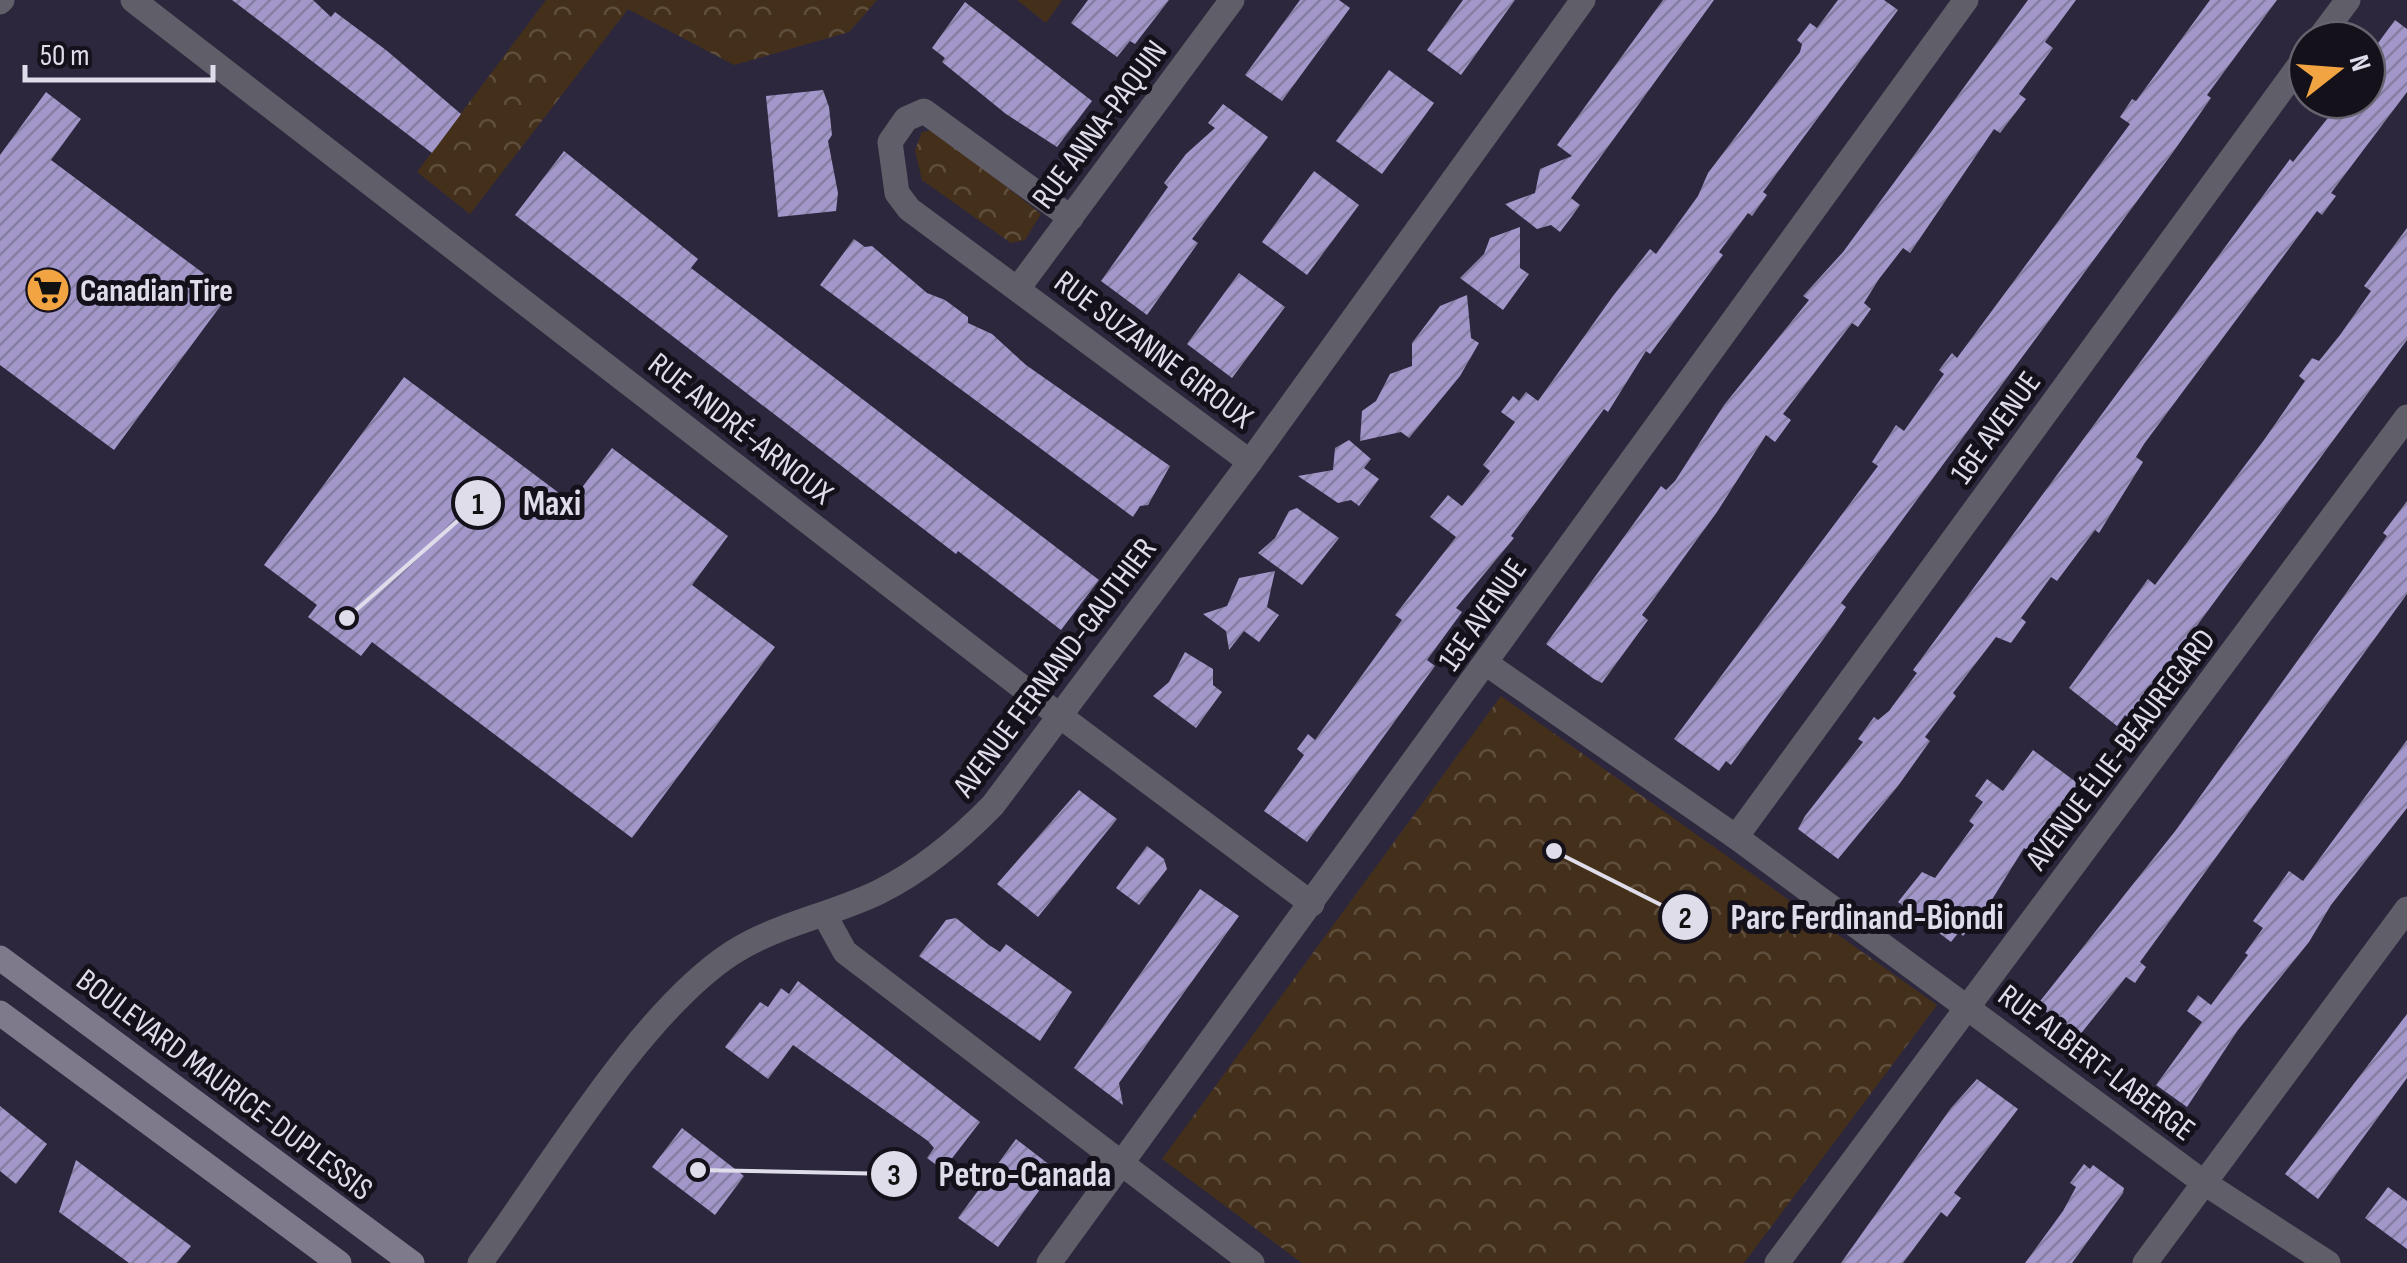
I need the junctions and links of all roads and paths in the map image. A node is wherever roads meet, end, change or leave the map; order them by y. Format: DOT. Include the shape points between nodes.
graph roads {
  1 [pos="133,0"];
  2 [pos="1232,0"];
  3 [pos="1583,0"];
  4 [pos="1966,0"];
  5 [pos="2287,83"];
  6 [pos="1070,218"];
  7 [pos="1018,287"];
  8 [pos="2407,417"];
  9 [pos="1250,462"];
  10 [pos="1487,664"];
  11 [pos="1062,718"];
  12 [pos="1736,837"];
  13 [pos="1312,904"];
  14 [pos="2407,909"];
  15 [pos="824,914"];
  16 [pos="0,958"];
  17 [pos="1969,1006"];
  18 [pos="0,1013"];
  19 [pos="1123,1162"];
  20 [pos="2202,1182"];
  21 [pos="340,1263"];
  22 [pos="412,1263"];
  23 [pos="480,1263"];
  24 [pos="1049,1263"];
  25 [pos="1252,1263"];
  26 [pos="1777,1263"];
  27 [pos="2145,1263"];
  28 [pos="2328,1263"];
  1 -- 11 [label="street, RUE ANDRÉ-ARNOUX"];
  2 -- 6 [label="street, RUE ANNA-PAQUIN"];
  3 -- 9 [label="street, AVENUE FERNAND-GAUTHIER"];
  4 -- 10 [label="street, 15E AVENUE"];
  5 -- 12 [label="street, 16E AVENUE"];
  6 -- 7 [label="street, RUE ANNA-PAQUIN"];
  6 -- 7 [label="street, RUE SUZANNE GIROUX" via="924,111 896,129 890,142 903,202"];
  7 -- 9 [label="street, RUE SUZANNE GIROUX"];
  8 -- 17 [label="street, AVENUE ÉLIE-BEAUREGARD"];
  9 -- 11 [label="street, AVENUE FERNAND-GAUTHIER"];
  10 -- 12 [label="street, RUE ALBERT-LABERGE"];
  10 -- 13 [label="street, 15E AVENUE"];
  11 -- 13 [label="street, RUE ANDRÉ-ARNOUX"];
  11 -- 15 [label="street, AVENUE FERNAND-GAUTHIER" via="993,805 941,854 879,892"];
  12 -- 17 [label="street, RUE ALBERT-LABERGE"];
  13 -- 19 [label="street, 15E AVENUE"];
  14 -- 20 [label="street"];
  15 -- 19 [label="street" via="845,952"];
  15 -- 23 [label="street, AVENUE FERNAND-GAUTHIER" via="735,951 682,995"];
  16 -- 22 [label="street, BOULEVARD MAURICE-DUPLESSIS"];
  17 -- 20 [label="street, RUE ALBERT-LABERGE"];
  17 -- 26 [label="street, AVENUE ÉLIE-BEAUREGARD"];
  18 -- 21 [label="street"];
  19 -- 24 [label="street, 15E AVENUE"];
  19 -- 25 [label="street"];
  20 -- 27 [label="street"];
  20 -- 28 [label="street, RUE ALBERT-LABERGE"];
}
